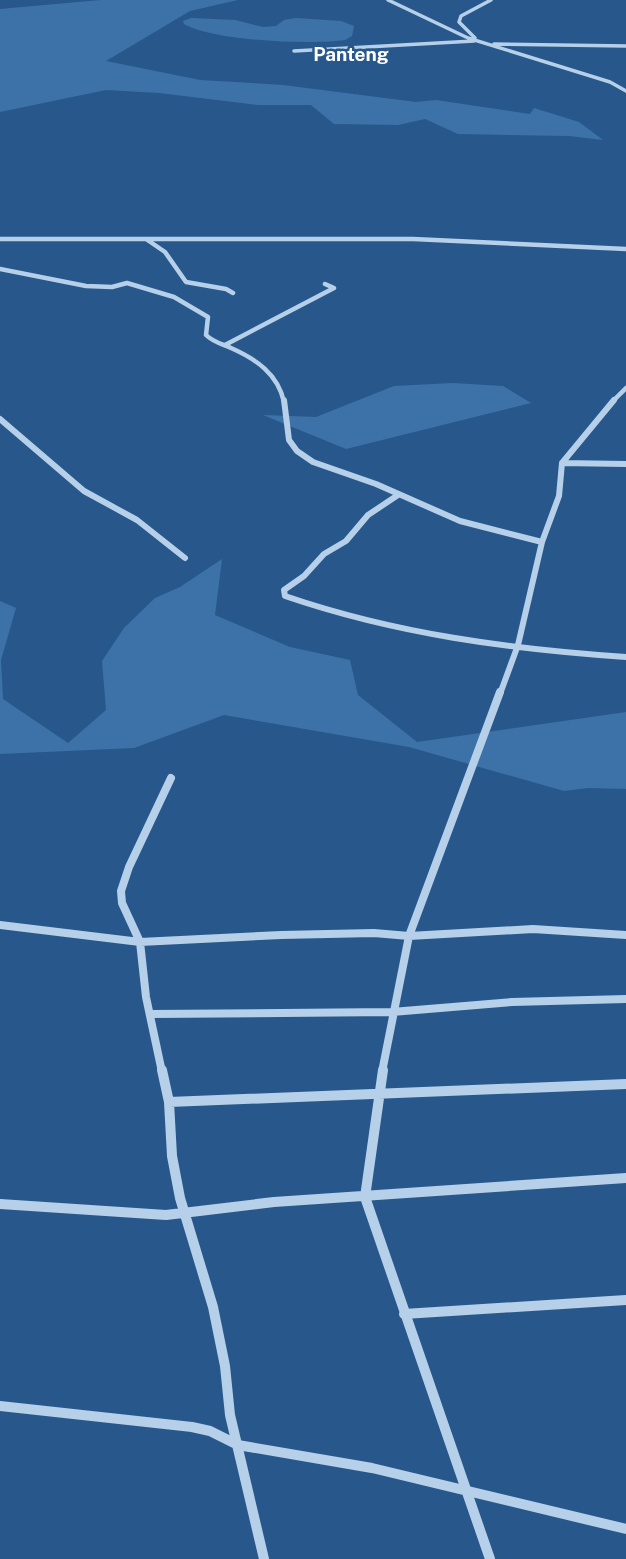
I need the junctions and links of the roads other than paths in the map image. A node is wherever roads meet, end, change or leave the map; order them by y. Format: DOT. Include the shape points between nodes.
graph roads {
  1 [pos="388,0"];
  2 [pos="491,0"];
  3 [pos="478,40"];
  4 [pos="486,43"];
  5 [pos="626,46"];
  6 [pos="294,51"];
  7 [pos="626,91"];
  8 [pos="146,238"];
  9 [pos="0,239"];
  10 [pos="626,249"];
  11 [pos="0,270"];
  12 [pos="325,284"];
  13 [pos="233,293"];
  14 [pos="225,345"];
  15 [pos="626,388"];
  16 [pos="0,419"];
  17 [pos="562,463"];
  18 [pos="626,464"];
  19 [pos="398,495"];
  20 [pos="541,542"];
  21 [pos="185,558"];
  22 [pos="518,645"];
  23 [pos="626,657"];
  24 [pos="172,778"];
  25 [pos="0,925"];
  26 [pos="626,935"];
  27 [pos="409,936"];
  28 [pos="139,942"];
  29 [pos="626,999"];
  30 [pos="392,1012"];
  31 [pos="151,1014"];
  32 [pos="626,1084"];
  33 [pos="378,1095"];
  34 [pos="169,1102"];
  35 [pos="626,1178"];
  36 [pos="365,1196"];
  37 [pos="0,1204"];
  38 [pos="185,1212"];
  39 [pos="626,1300"];
  40 [pos="404,1314"];
  41 [pos="0,1406"];
  42 [pos="238,1445"];
  43 [pos="464,1488"];
  44 [pos="626,1529"];
  45 [pos="264,1559"];
  46 [pos="490,1559"];
  1 -- 3 [label="street"];
  2 -- 3 [label="street" via="458,22"];
  3 -- 4 [label="street"];
  3 -- 6 [label="street"];
  4 -- 5 [label="street"];
  4 -- 7 [label="street"];
  8 -- 9 [label="street"];
  8 -- 10 [label="street" via="413,239"];
  8 -- 13 [label="street" via="165,252 186,282"];
  11 -- 14 [label="street" via="86,286 127,283 159,291 208,317 206,335"];
  12 -- 14 [label="street" via="334,288"];
  14 -- 19 [label="street" via="262,366 279,385 286,436 298,452 318,465"];
  15 -- 17 [label="street"];
  16 -- 21 [label="street" via="84,491 137,520"];
  17 -- 18 [label="street"];
  17 -- 20 [label="street" via="559,496"];
  19 -- 20 [label="street" via="450,517"];
  19 -- 22 [label="street" via="289,585 285,596 417,632"];
  20 -- 22 [label="street"];
  22 -- 23 [label="street"];
  22 -- 27 [label="street"];
  24 -- 28 [label="street" via="121,891"];
  25 -- 28 [label="street"];
  26 -- 27 [label="street" via="533,929"];
  27 -- 28 [label="street" via="328,933"];
  27 -- 30 [label="street"];
  28 -- 31 [label="street"];
  29 -- 30 [label="street"];
  30 -- 31 [label="street"];
  30 -- 33 [label="street"];
  31 -- 34 [label="street"];
  32 -- 33 [label="street"];
  33 -- 34 [label="street"];
  33 -- 36 [label="street"];
  34 -- 38 [label="street" via="172,1156"];
  35 -- 36 [label="street"];
  36 -- 38 [label="street"];
  36 -- 40 [label="street"];
  37 -- 38 [label="street" via="128,1214"];
  38 -- 42 [label="street" via="213,1307"];
  39 -- 40 [label="street"];
  40 -- 43 [label="street"];
  41 -- 42 [label="street" via="192,1427"];
  42 -- 43 [label="street"];
  42 -- 45 [label="street"];
  43 -- 44 [label="street"];
  43 -- 46 [label="street"];
}
